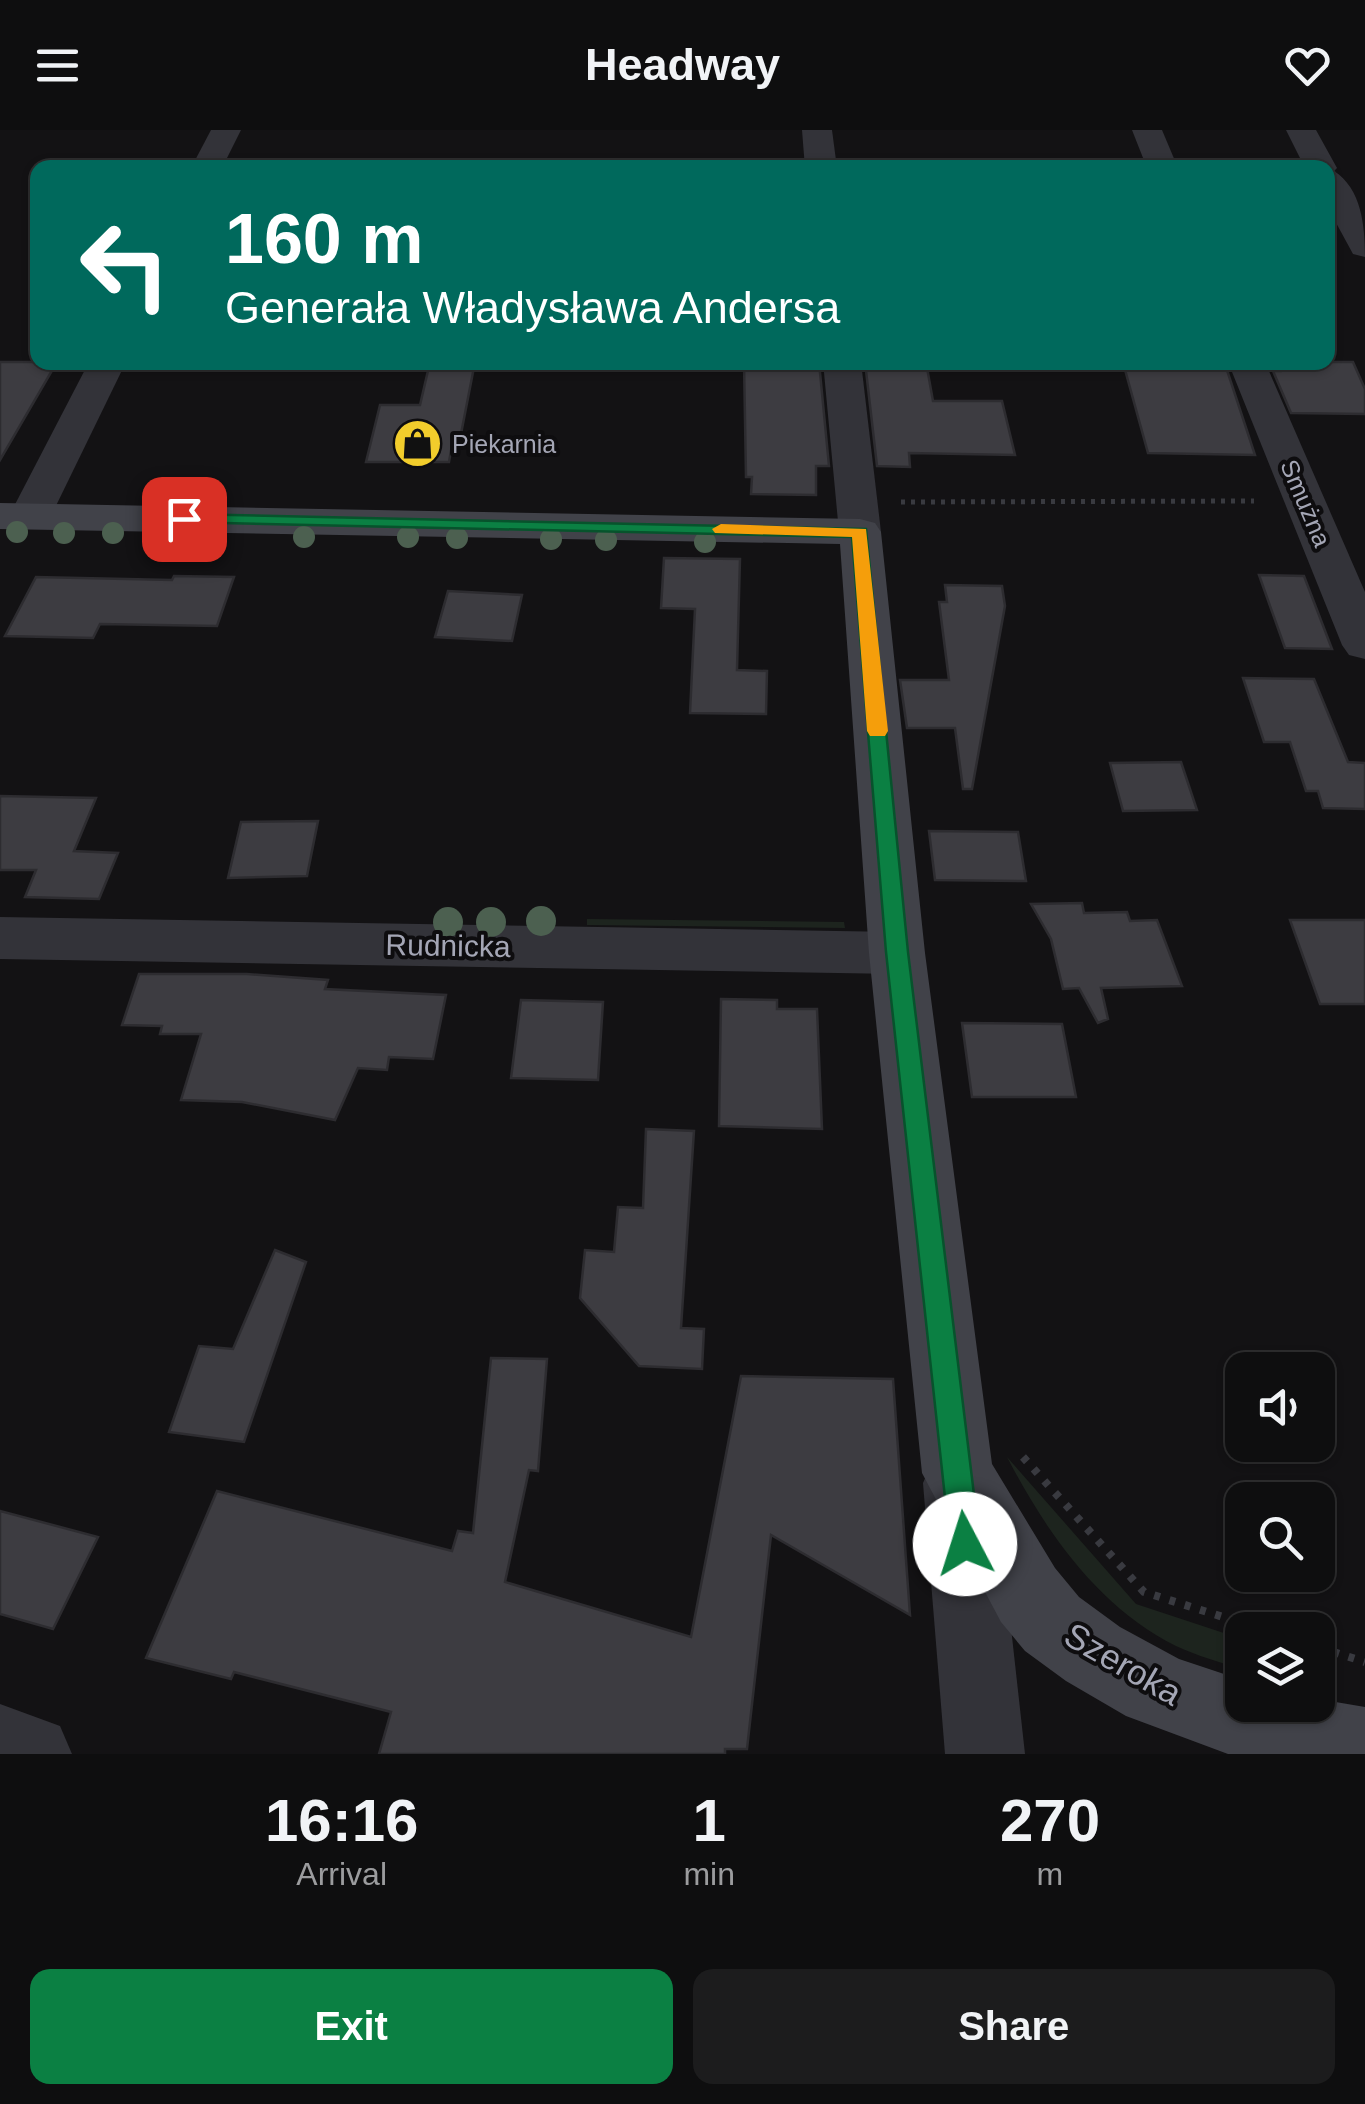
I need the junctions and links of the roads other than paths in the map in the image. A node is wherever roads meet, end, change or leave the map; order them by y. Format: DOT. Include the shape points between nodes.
graph roads {
  1 [pos="226,130"];
  2 [pos="817,130"];
  3 [pos="1147,130"];
  4 [pos="1300,130"];
  5 [pos="210,160"];
  6 [pos="820,160"];
  7 [pos="1160,160"];
  8 [pos="1317,160"];
  9 [pos="1335,190"];
  10 [pos="1361,232"];
  11 [pos="103,370"];
  12 [pos="844,370"];
  13 [pos="1249,370"];
  14 [pos="15,516"];
  15 [pos="879,517"];
  16 [pos="1365,645"];
  17 [pos="0,938"];
  18 [pos="897,952"];
  19 [pos="987,1461"];
  20 [pos="0,1744"];
  21 [pos="1365,1747"];
  22 [pos="32,1754"];
  23 [pos="984,1754"];
  1 -- 5 [label="street"];
  2 -- 6 [label="street"];
  3 -- 7 [label="street"];
  4 -- 8 [label="street"];
  9 -- 10 [label="street"];
  11 -- 14 [label="street"];
  12 -- 15 [label="street"];
  13 -- 16 [label="street, Smużna"];
  14 -- 15 [label="street"];
  15 -- 18 [label="street"];
  17 -- 18 [label="street, Rudnicka"];
  18 -- 19 [label="street"];
  19 -- 21 [label="street, Szeroka" via="1028,1595 1052,1624 1154,1688 1289,1733"];
  19 -- 23 [label="street"];
  20 -- 22 [label="street"];
}
